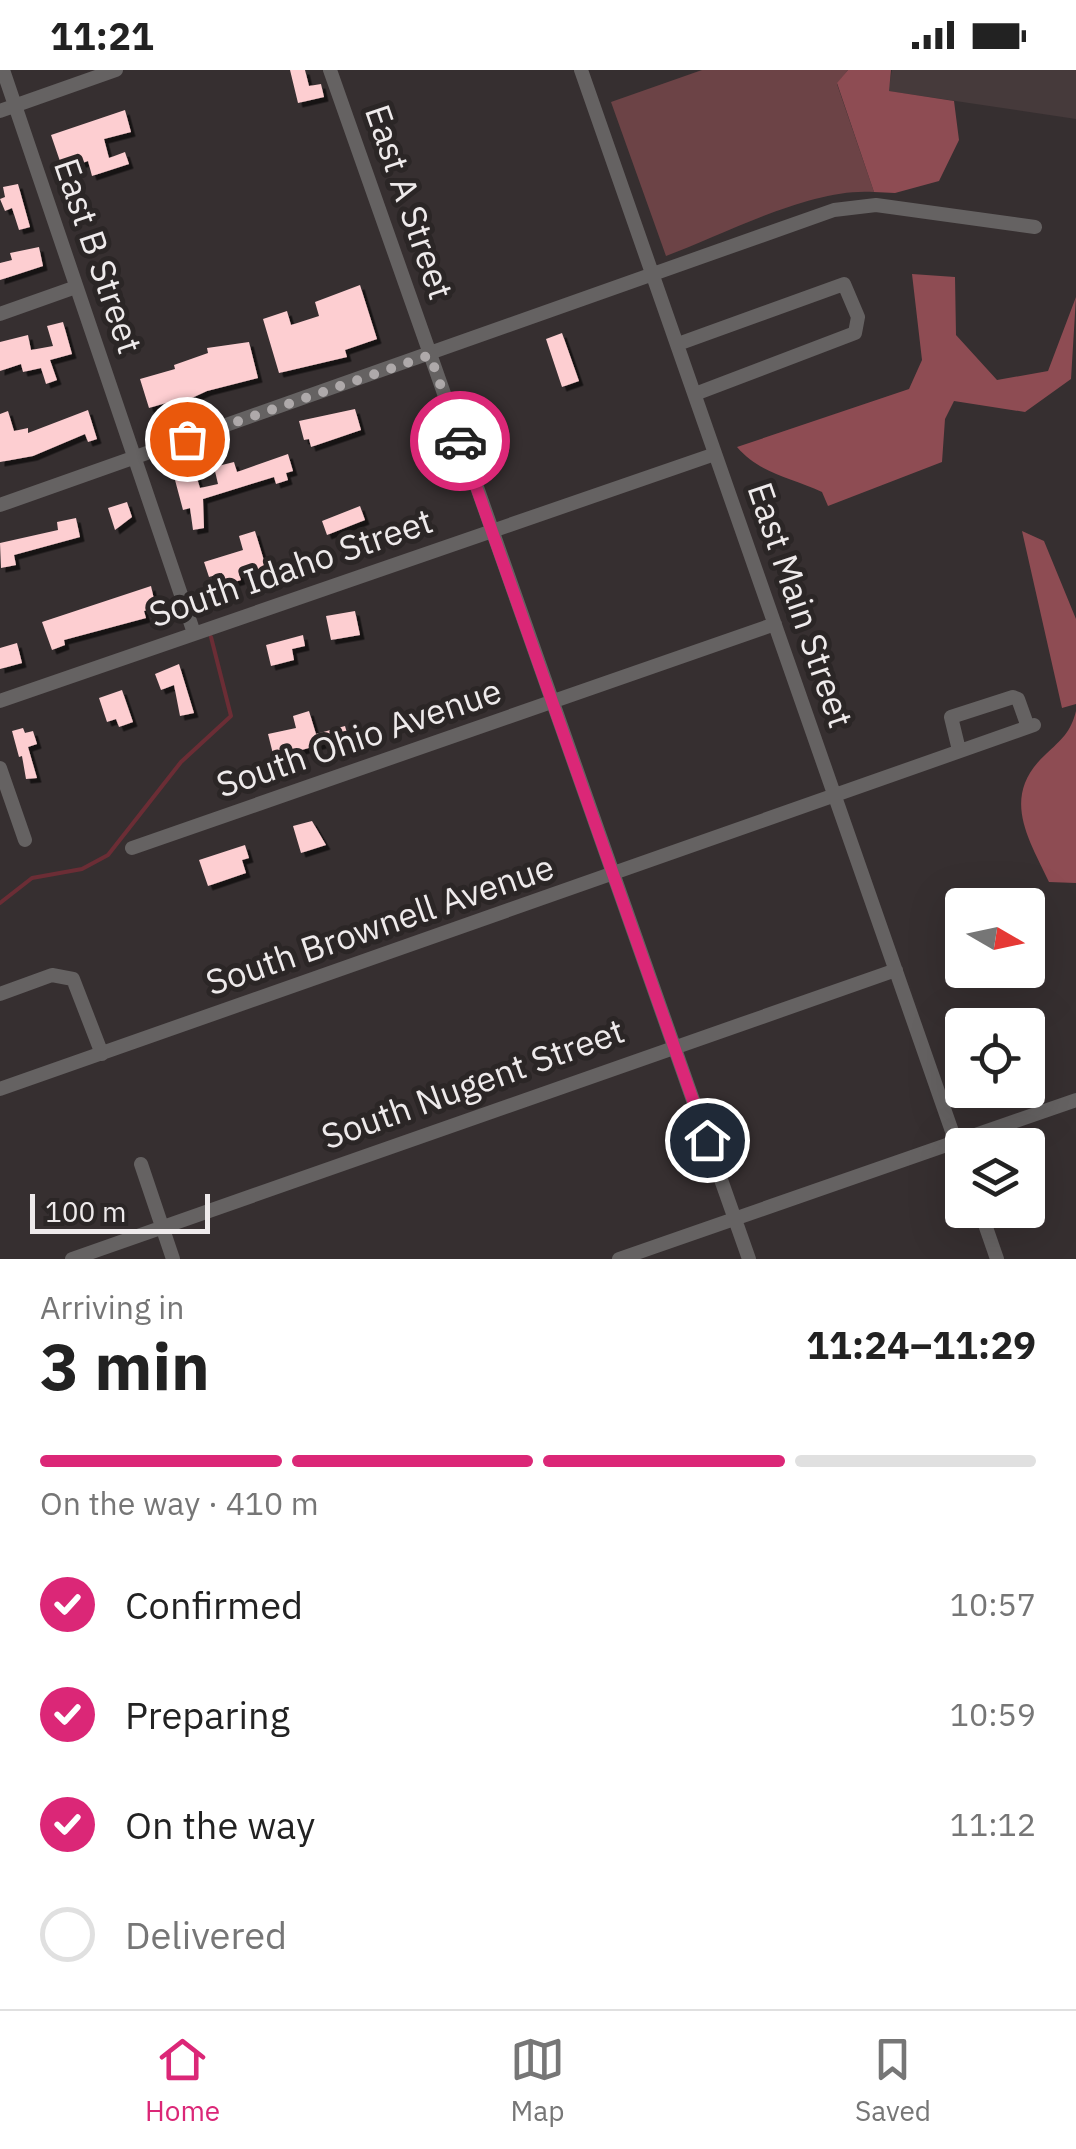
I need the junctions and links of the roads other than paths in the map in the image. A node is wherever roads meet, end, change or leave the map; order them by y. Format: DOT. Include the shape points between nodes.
graph roads {
  1 [pos="2,70"];
  2 [pos="116,70"];
  3 [pos="330,70"];
  4 [pos="581,70"];
  5 [pos="8,108"];
  6 [pos="1035,227"];
  7 [pos="653,273"];
  8 [pos="76,286"];
  9 [pos="0,314"];
  10 [pos="678,344"];
  11 [pos="430,355"];
  12 [pos="694,394"];
  13 [pos="715,454"];
  14 [pos="136,456"];
  15 [pos="0,505"];
  16 [pos="491,530"];
  17 [pos="775,624"];
  18 [pos="194,633"];
  19 [pos="0,701"];
  20 [pos="551,703"];
  21 [pos="959,750"];
  22 [pos="0,768"];
  23 [pos="836,798"];
  24 [pos="25,840"];
  25 [pos="132,848"];
  26 [pos="614,875"];
  27 [pos="896,970"];
  28 [pos="0,994"];
  29 [pos="674,1044"];
  30 [pos="102,1054"];
  31 [pos="0,1090"];
  32 [pos="1076,1100"];
  33 [pos="952,1128"];
  34 [pos="992,1128"];
  35 [pos="945,1144"];
  36 [pos="141,1164"];
  37 [pos="735,1219"];
  38 [pos="162,1227"];
  39 [pos="986,1228"];
  40 [pos="72,1259"];
  41 [pos="173,1259"];
  42 [pos="618,1259"];
  43 [pos="749,1259"];
  44 [pos="997,1259"];
  1 -- 5 [label="street, East B Street"];
  2 -- 5 [label="street"];
  3 -- 11 [label="street, East A Street"];
  4 -- 7 [label="street, East Main Street"];
  5 -- 8 [label="street, East B Street"];
  6 -- 7 [label="street" via="858,204"];
  7 -- 10 [label="street, East Main Street"];
  7 -- 11 [label="street"];
  8 -- 9 [label="street"];
  8 -- 14 [label="street, East B Street"];
  10 -- 12 [label="street, East Main Street"];
  10 -- 12 [label="street" via="844,284 858,317 855,333"];
  11 -- 14 [label="street"];
  11 -- 16 [label="street, East A Street"];
  12 -- 13 [label="street, East Main Street"];
  13 -- 16 [label="street, South Idaho Street"];
  13 -- 17 [label="street, East Main Street"];
  14 -- 15 [label="street"];
  14 -- 18 [label="street, East B Street"];
  16 -- 18 [label="street, South Idaho Street"];
  16 -- 20 [label="street, East A Street"];
  17 -- 20 [label="street, South Ohio Avenue"];
  17 -- 23 [label="street, East Main Street"];
  18 -- 19 [label="street, South Idaho Street"];
  20 -- 25 [label="street, South Ohio Avenue"];
  20 -- 26 [label="street, East A Street"];
  21 -- 21 [label="street, South Brownell Avenue" via="1031,726 1018,698 951,717"];
  21 -- 23 [label="street, South Brownell Avenue"];
  22 -- 24 [label="street"];
  23 -- 26 [label="street, South Brownell Avenue"];
  23 -- 27 [label="street, East Main Street"];
  26 -- 29 [label="street, East A Street"];
  26 -- 30 [label="street, South Brownell Avenue"];
  27 -- 29 [label="street, South Nugent Street"];
  27 -- 33 [label="street, East Main Street"];
  28 -- 30 [label="street" via="52,975 73,979"];
  29 -- 37 [label="street, East A Street"];
  29 -- 38 [label="street, South Nugent Street"];
  30 -- 31 [label="street, South Brownell Avenue"];
  32 -- 34 [label="street"];
  35 -- 37 [label="street"];
  36 -- 38 [label="street"];
  37 -- 42 [label="street"];
  37 -- 43 [label="street, East A Street"];
  38 -- 40 [label="street, South Nugent Street"];
  38 -- 41 [label="street"];
  39 -- 44 [label="street"];
}
